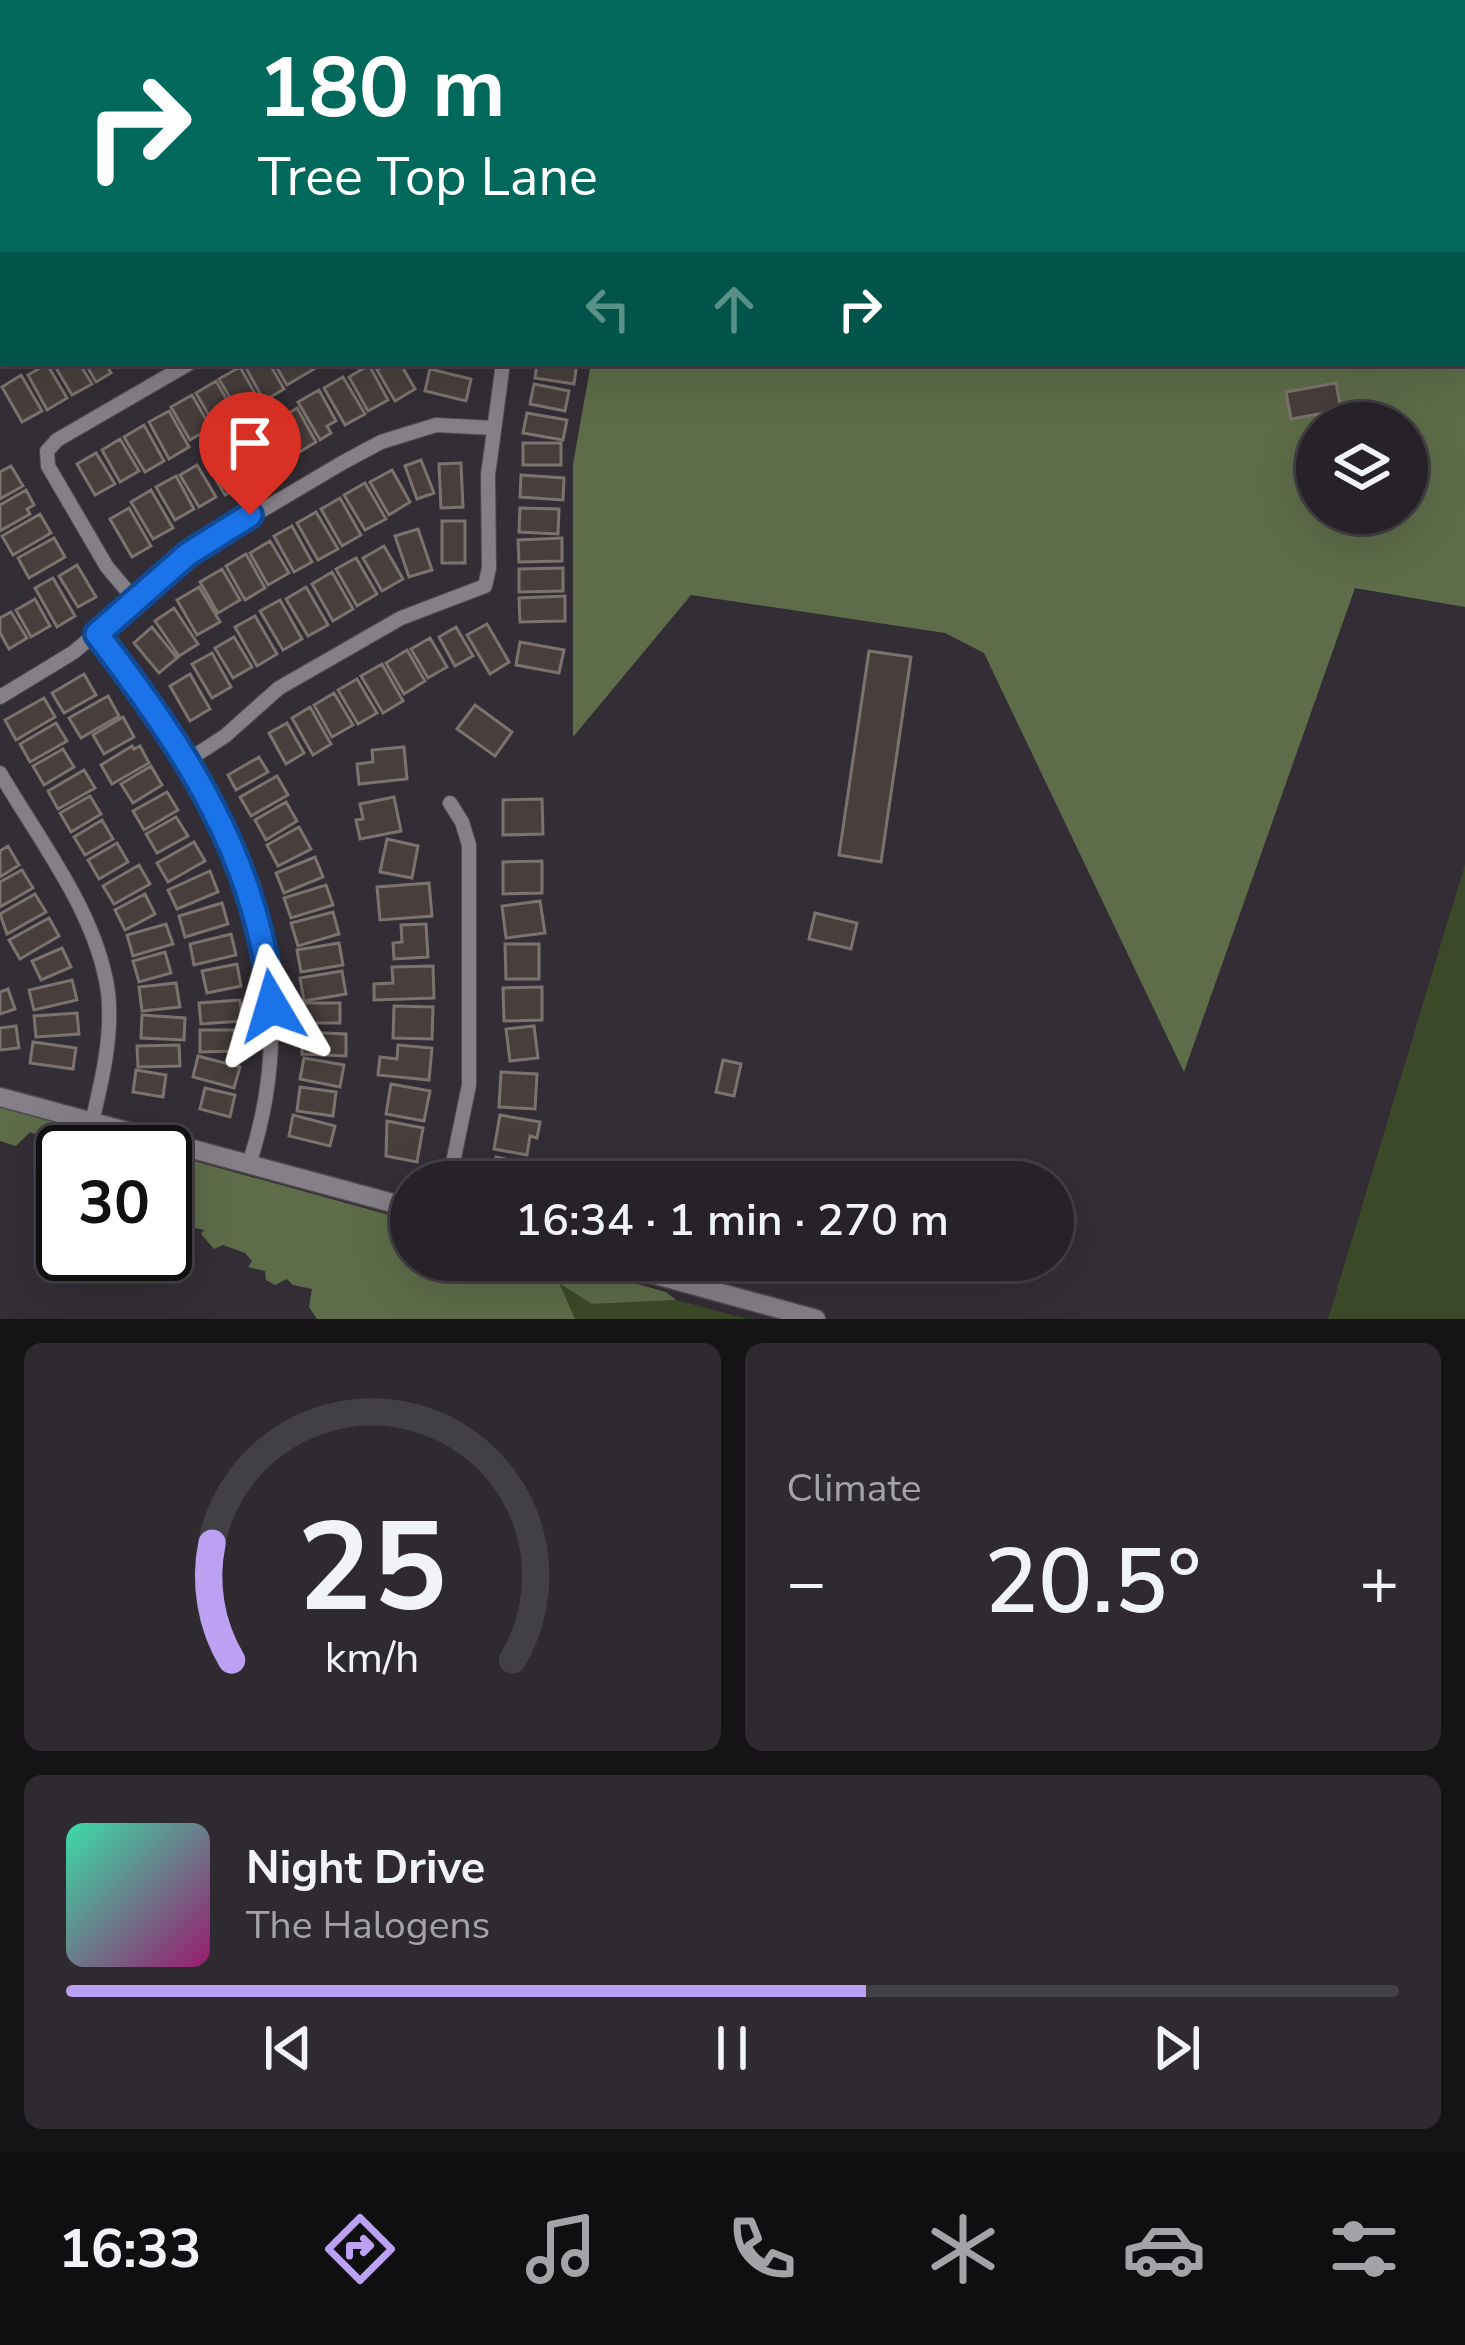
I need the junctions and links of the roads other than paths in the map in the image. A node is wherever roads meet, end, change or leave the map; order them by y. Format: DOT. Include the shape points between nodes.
graph roads {
  1 [pos="185,366"];
  2 [pos="503,366"];
  3 [pos="494,428"];
  4 [pos="135,600"];
  5 [pos="97,634"];
  6 [pos="0,697"];
  7 [pos="184,762"];
  8 [pos="0,773"];
  9 [pos="450,803"];
  10 [pos="0,1097"];
  11 [pos="92,1122"];
  12 [pos="453,1161"];
  13 [pos="249,1164"];
  14 [pos="390,1202"];
  15 [pos="678,1281"];
  16 [pos="816,1319"];
  1 -- 4 [label="street" via="47,451 96,549"];
  2 -- 3 [label="street"];
  3 -- 4 [label="street" via="436,425 381,442 188,554"];
  3 -- 7 [label="street" via="485,586 401,618 279,688"];
  4 -- 5 [label="street"];
  5 -- 6 [label="street"];
  5 -- 7 [label="street"];
  7 -- 13 [label="street" via="238,858 268,962 272,1052"];
  8 -- 11 [label="street" via="98,949 109,1032"];
  9 -- 12 [label="street" via="469,845 469,1085"];
  10 -- 11 [label="street"];
  11 -- 13 [label="street"];
  13 -- 14 [label="street"];
  15 -- 16 [label="street"];
}
